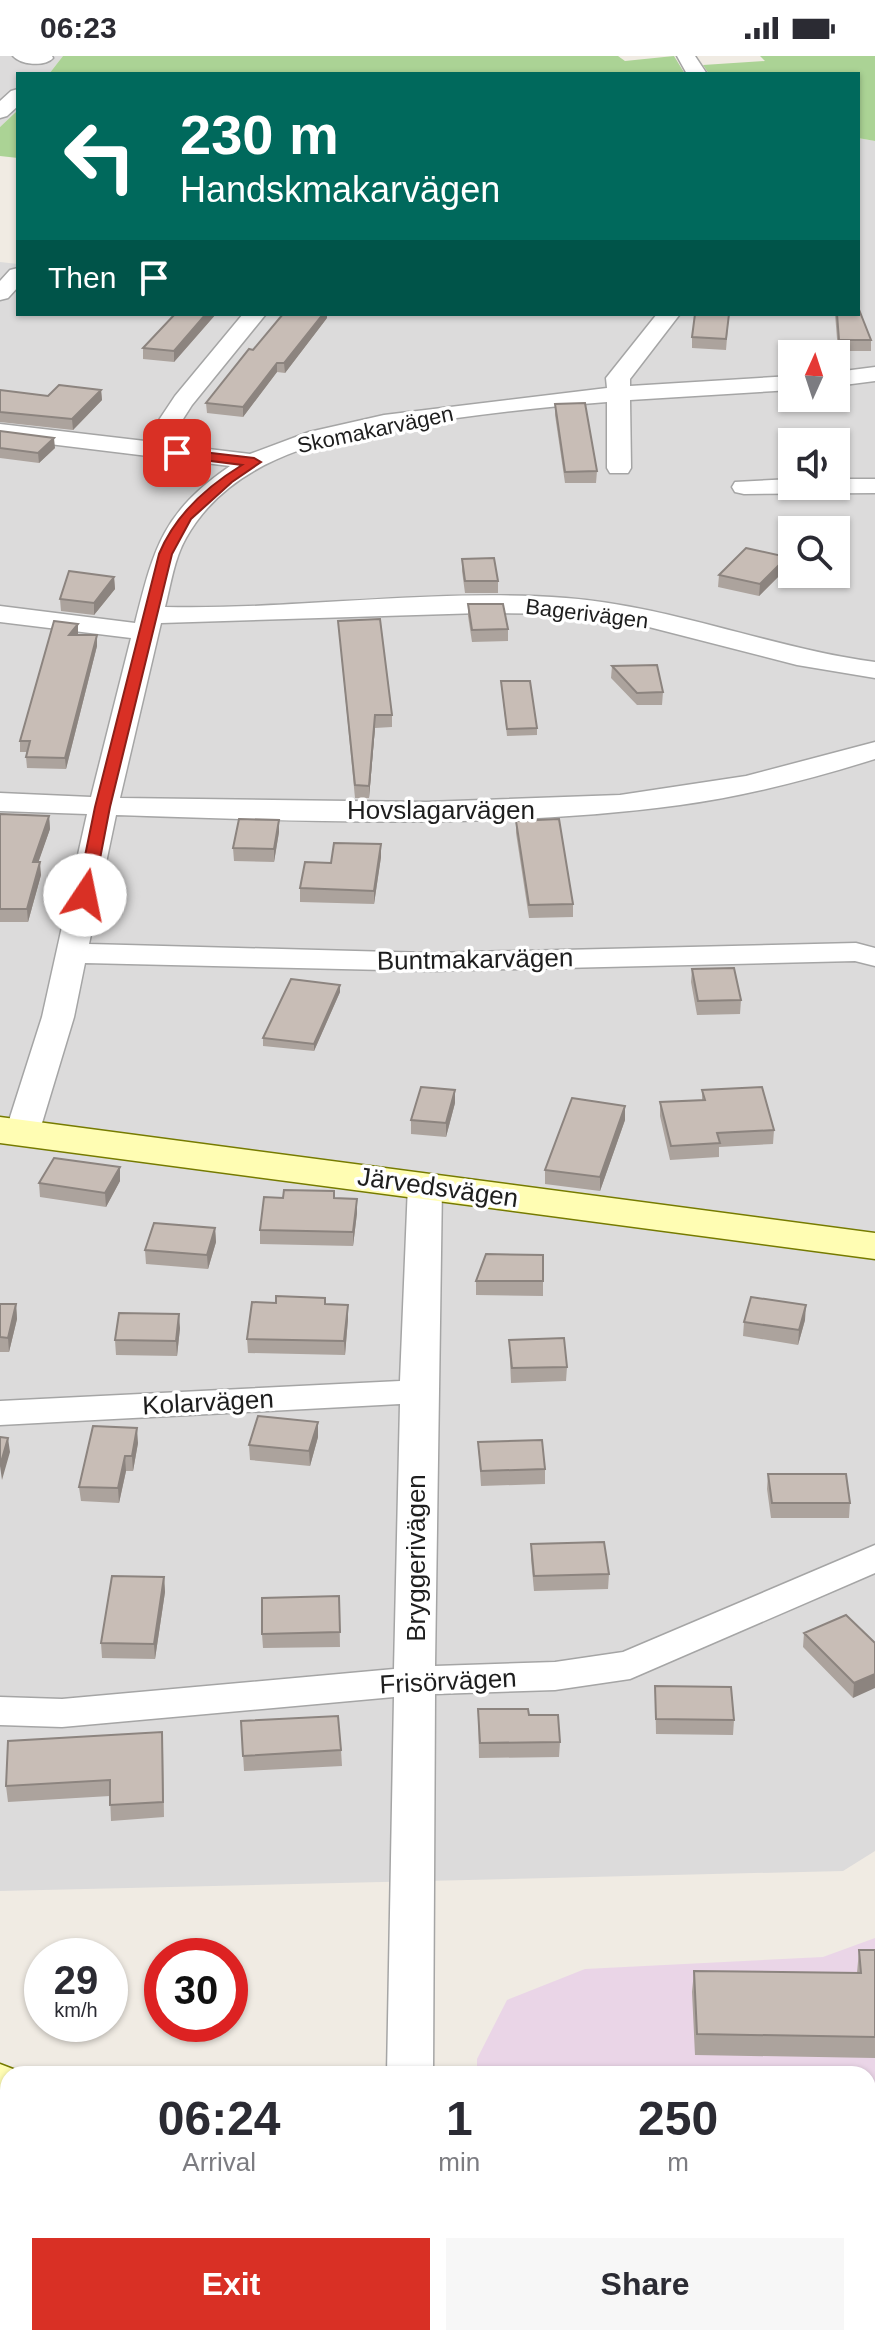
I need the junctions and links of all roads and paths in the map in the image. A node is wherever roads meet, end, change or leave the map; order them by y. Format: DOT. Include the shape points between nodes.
graph roads {
  1 [pos="22,56"];
  2 [pos="42,63"];
  3 [pos="16,97"];
  4 [pos="0,112"];
  5 [pos="16,277"];
  6 [pos="0,293"];
  7 [pos="253,316"];
  8 [pos="667,316"];
  9 [pos="875,374"];
  10 [pos="850,377"];
  11 [pos="778,384"];
  12 [pos="618,392"];
  13 [pos="0,431"];
  14 [pos="151,450"];
  15 [pos="254,462"];
  16 [pos="619,468"];
  17 [pos="875,486"];
  18 [pos="744,487"];
  19 [pos="0,614"];
  20 [pos="148,623"];
  21 [pos="875,670"];
  22 [pos="875,750"];
  23 [pos="0,802"];
  24 [pos="103,807"];
  25 [pos="73,953"];
  26 [pos="875,957"];
  27 [pos="11,1132"];
  28 [pos="425,1185"];
  29 [pos="875,1246"];
  30 [pos="416,1392"];
  31 [pos="0,1413"];
  32 [pos="875,1558"];
  33 [pos="416,1681"];
  34 [pos="0,1711"];
  35 [pos="410,2066"];
  1 -- 2 [label="street"];
  3 -- 4 [label="street"];
  5 -- 6 [label="street"];
  7 -- 14 [label="street" via="183,401"];
  8 -- 12 [label="street" via="618,378"];
  9 -- 10 [label="street"];
  11 -- 12 [label="street, Skomakarvägen"];
  12 -- 15 [label="street, Skomakarvägen" via="407,418 302,442"];
  12 -- 16 [label="street"];
  13 -- 14 [label="street"];
  14 -- 15 [label="street"];
  15 -- 20 [label="street, Skomakarvägen" via="186,516 174,534"];
  17 -- 18 [label="street"];
  19 -- 20 [label="street, Bagerivägen"];
  20 -- 21 [label="street, Bagerivägen" via="484,605 569,606 664,623 801,660"];
  20 -- 24 [label="street, Skomakarvägen"];
  22 -- 24 [label="street, Hovslagarvägen" via="701,795 580,808"];
  23 -- 24 [label="street, Hovslagarvägen"];
  24 -- 25 [label="street, Skomakarvägen"];
  25 -- 26 [label="street, Buntmakarvägen" via="429,962 856,952"];
  25 -- 27 [label="street, Skomakarvägen" via="58,1017"];
  27 -- 28 [label="street, Järvedsvägen"];
  28 -- 29 [label="street, Järvedsvägen"];
  28 -- 30 [label="street, Bryggerivägen"];
  30 -- 31 [label="street, Kolarvägen"];
  30 -- 33 [label="street, Bryggerivägen"];
  32 -- 33 [label="street, Frisörvägen" via="630,1665 555,1676"];
  33 -- 34 [label="street, Frisörvägen" via="62,1713"];
  33 -- 35 [label="street, Bryggerivägen"];
}
